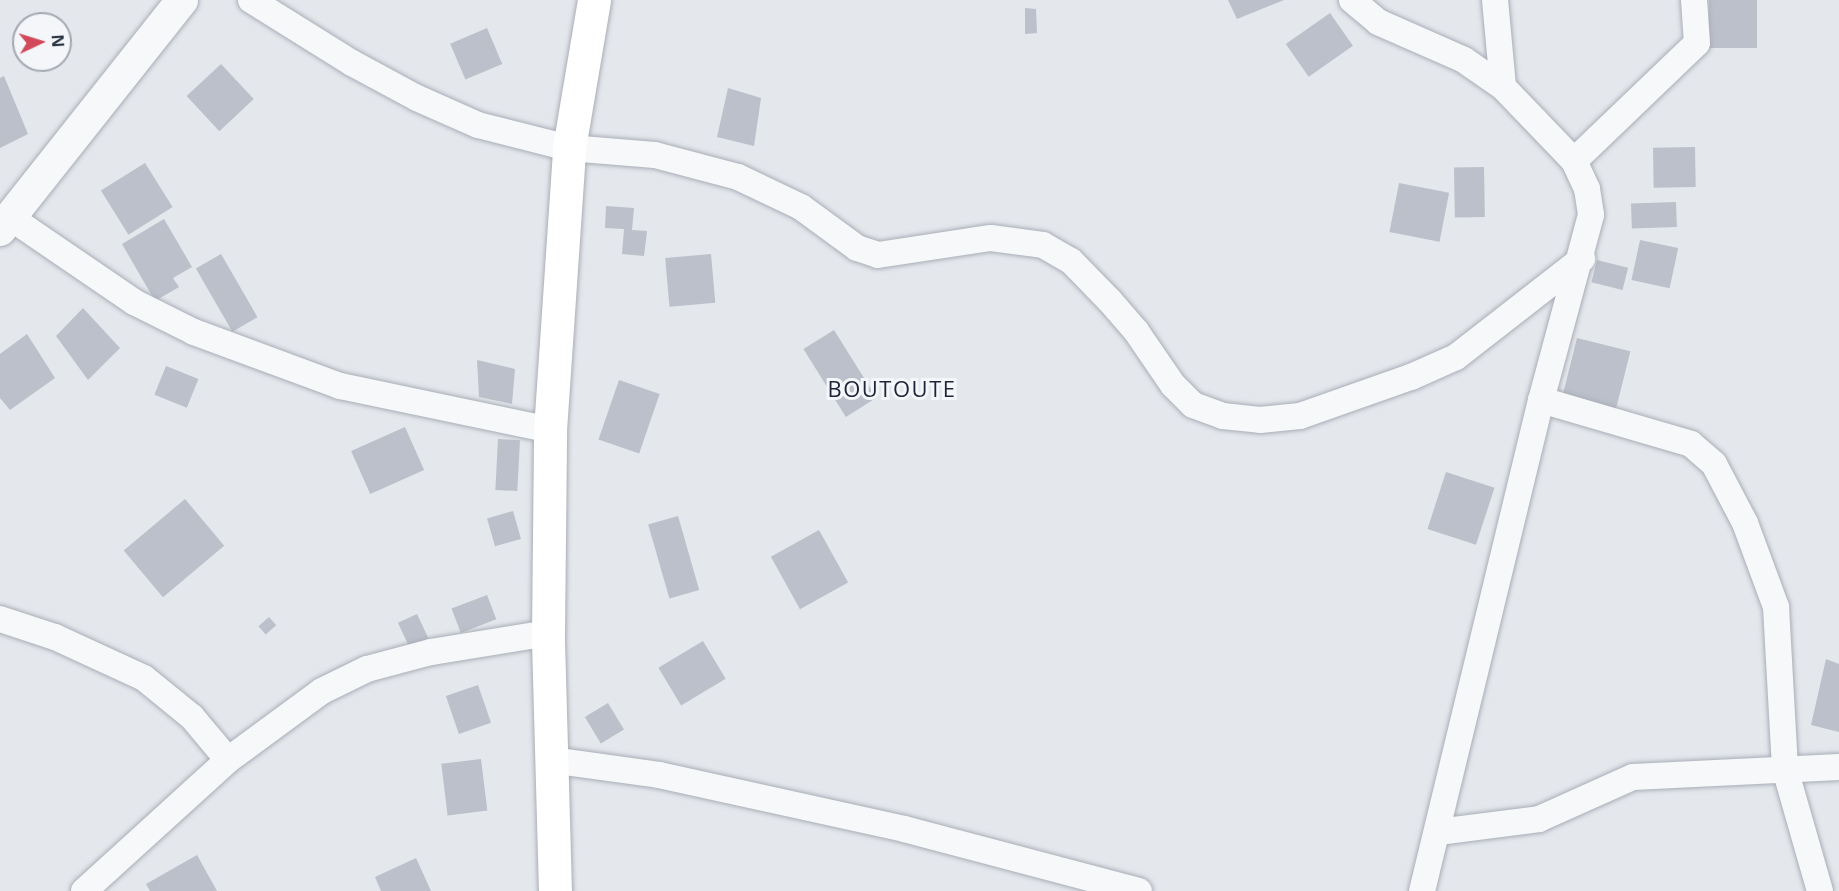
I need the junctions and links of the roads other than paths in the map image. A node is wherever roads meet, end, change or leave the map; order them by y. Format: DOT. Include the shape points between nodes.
graph roads {
  1 [pos="183,0"];
  2 [pos="251,0"];
  3 [pos="594,0"];
  4 [pos="1352,0"];
  5 [pos="1495,0"];
  6 [pos="1694,0"];
  7 [pos="1503,87"];
  8 [pos="569,148"];
  9 [pos="1574,161"];
  10 [pos="6,224"];
  11 [pos="1582,259"];
  12 [pos="1541,400"];
  13 [pos="550,429"];
  14 [pos="0,619"];
  15 [pos="548,633"];
  16 [pos="228,760"];
  17 [pos="551,760"];
  18 [pos="1839,767"];
  19 [pos="1785,769"];
  20 [pos="1438,832"];
  21 [pos="84,891"];
  22 [pos="555,891"];
  23 [pos="1140,891"];
  24 [pos="1422,891"];
  25 [pos="1820,891"];
  1 -- 10 [label="street"];
  2 -- 8 [label="street" via="417,98 478,125"];
  3 -- 8 [label="main road"];
  4 -- 7 [label="street" via="1378,22 1464,60"];
  5 -- 7 [label="street"];
  6 -- 9 [label="street" via="1696,43"];
  7 -- 9 [label="street"];
  8 -- 11 [label="street" via="655,156 738,177 801,207 857,248 878,255 991,238 1043,245 1071,261 1110,301 1136,331 1173,386 1193,405 1223,416 1260,420 1300,416 1359,398 1456,357"];
  8 -- 13 [label="main road"];
  9 -- 11 [label="street" via="1587,189 1591,214"];
  10 -- 13 [label="street" via="134,302 194,332 339,386"];
  11 -- 12 [label="street"];
  12 -- 19 [label="street" via="1691,444 1714,464 1745,523 1776,607"];
  12 -- 20 [label="street"];
  13 -- 15 [label="main road"];
  14 -- 16 [label="street" via="55,637 144,678 192,717"];
  15 -- 16 [label="street" via="431,652 367,669 322,691"];
  15 -- 17 [label="main road"];
  16 -- 21 [label="street"];
  17 -- 22 [label="main road"];
  17 -- 23 [label="street" via="660,775 811,808"];
  18 -- 19 [label="street"];
  19 -- 20 [label="street" via="1633,777 1539,819"];
  19 -- 25 [label="street"];
  20 -- 24 [label="street"];
}
